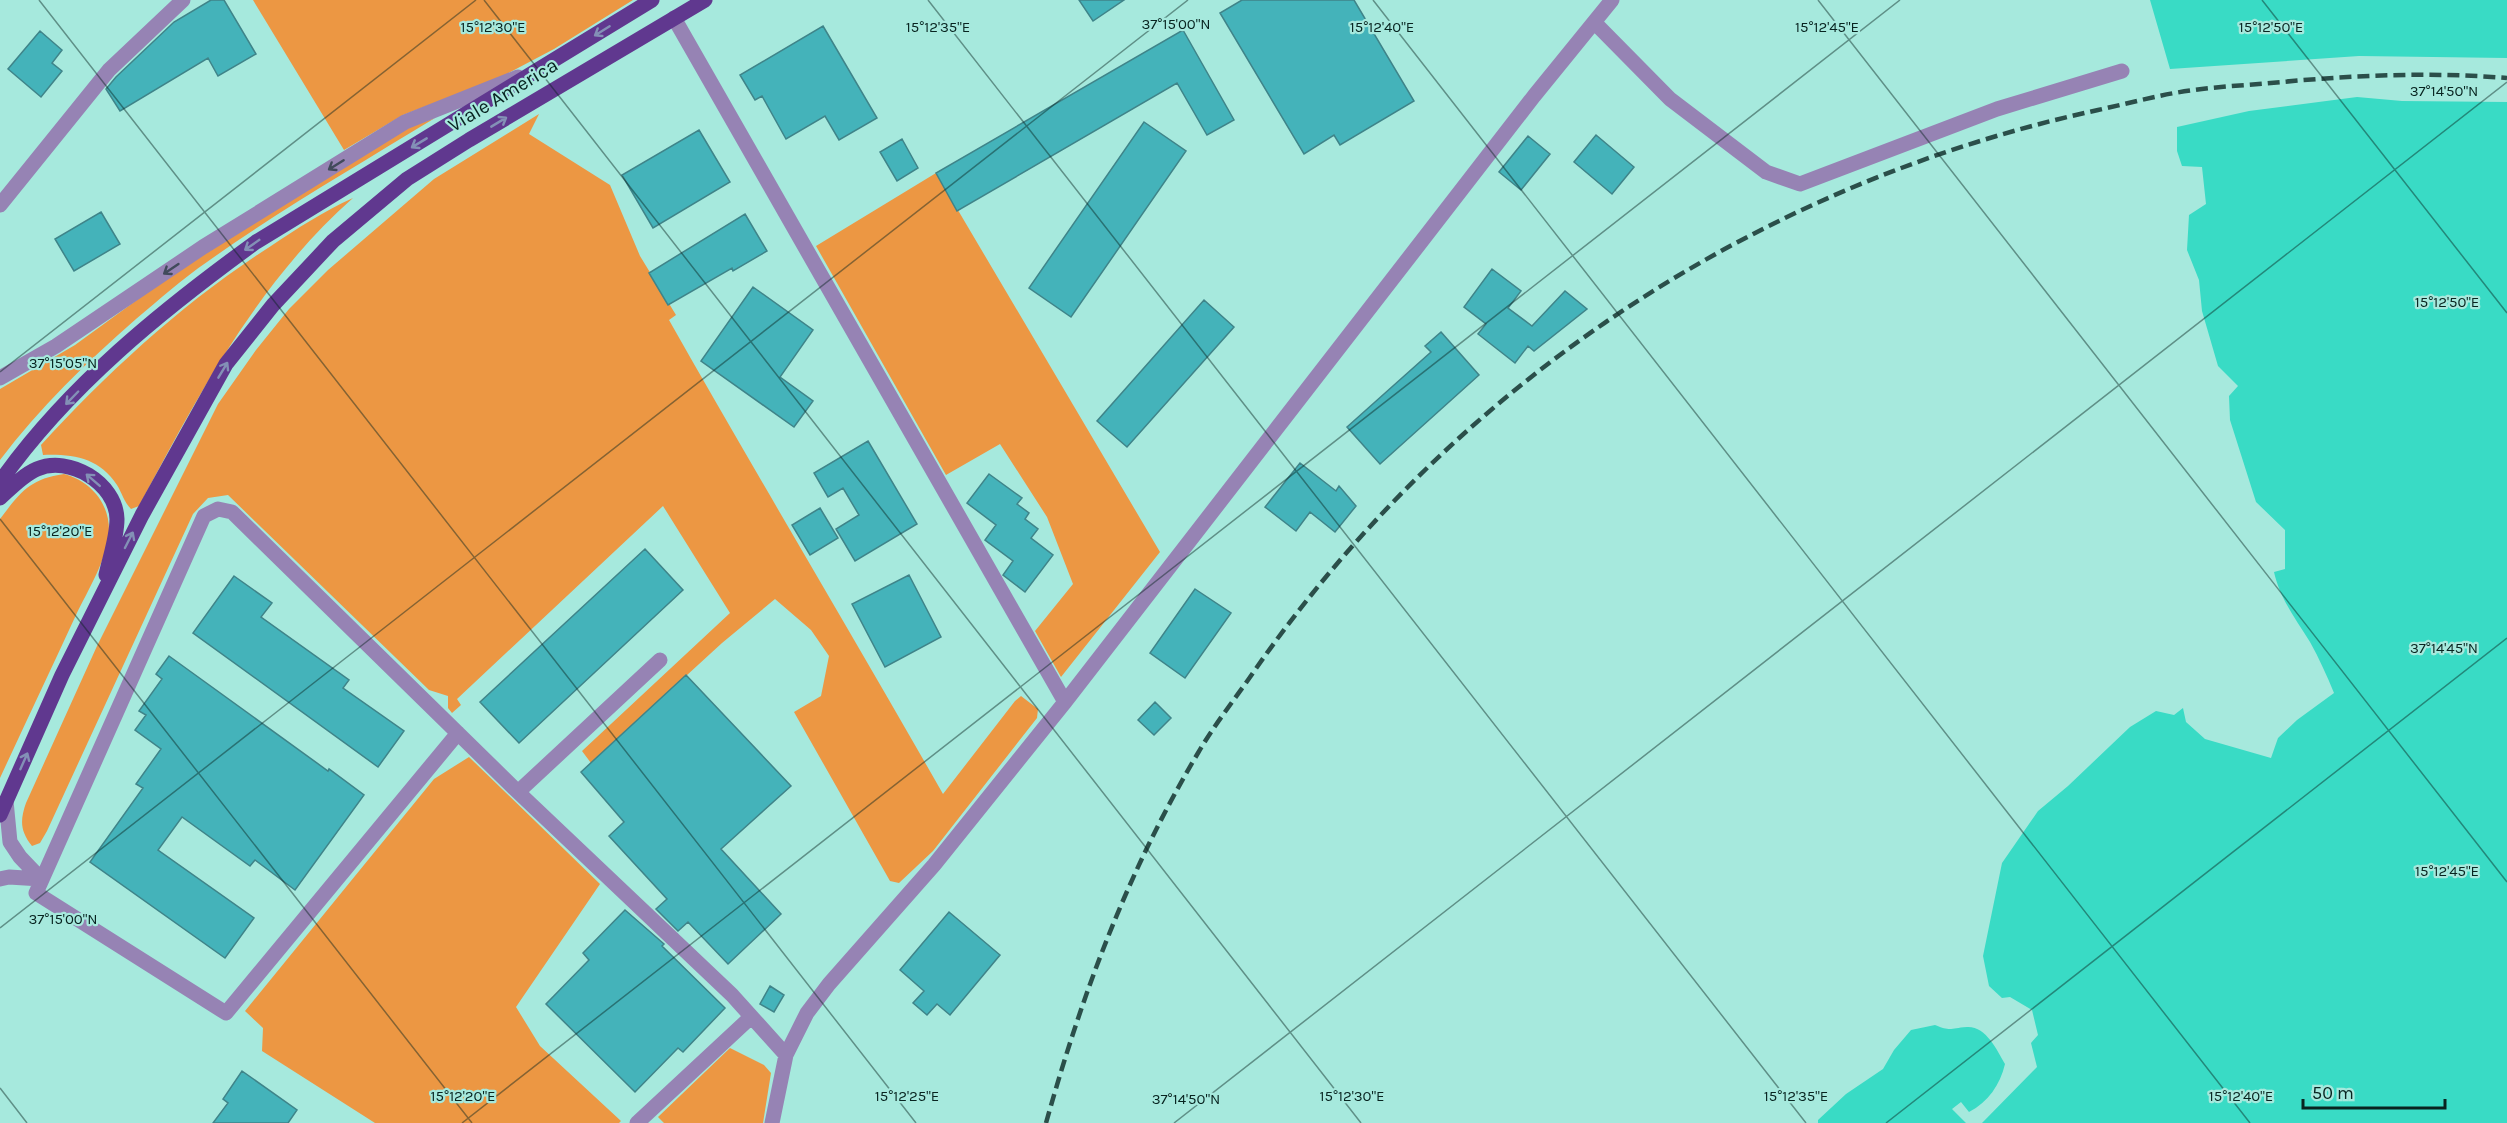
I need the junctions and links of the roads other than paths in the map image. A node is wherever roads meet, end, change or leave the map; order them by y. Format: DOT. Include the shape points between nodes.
graph roads {
  1 [pos="183,0"];
  2 [pos="652,0"];
  3 [pos="705,0"];
  4 [pos="1612,0"];
  5 [pos="674,18"];
  6 [pos="1594,22"];
  7 [pos="540,69"];
  8 [pos="2122,71"];
  9 [pos="0,206"];
  10 [pos="0,378"];
  11 [pos="0,482"];
  12 [pos="0,498"];
  13 [pos="103,592"];
  14 [pos="660,660"];
  15 [pos="1065,702"];
  16 [pos="458,733"];
  17 [pos="518,792"];
  18 [pos="3,808"];
  19 [pos="0,879"];
  20 [pos="41,879"];
  21 [pos="751,1017"];
  22 [pos="786,1055"];
  23 [pos="637,1123"];
  24 [pos="772,1123"];
  1 -- 9 [label="street" via="109,70"];
  2 -- 7 [label="main road, Viale America, one-way"];
  3 -- 5 [label="main road, Viale America"];
  4 -- 6 [label="street"];
  13 -- 5 [label="main road, Viale America, one-way" via="226,364 273,305 333,241 407,179"];
  5 -- 15 [label="street"];
  6 -- 8 [label="street" via="1670,99 1766,172 1800,184 1997,109"];
  6 -- 15 [label="street"];
  7 -- 10 [label="street, one-way" via="405,122"];
  7 -- 11 [label="main road, Viale America, one-way" via="256,242 201,282 145,326 97,372 36,435"];
  13 -- 12 [label="main road, one-way" via="117,519 111,500 97,482 68,466 53,466 37,469"];
  18 -- 13 [label="main road, one-way"];
  14 -- 17 [label="street"];
  15 -- 22 [label="street" via="934,865 828,984 807,1013"];
  16 -- 17 [label="street"];
  16 -- 20 [label="street" via="226,1013 36,892"];
  16 -- 20 [label="street" via="232,512 218,509 204,516"];
  17 -- 21 [label="street"];
  18 -- 20 [label="street" via="10,842"];
  19 -- 20 [label="street"];
  21 -- 22 [label="street"];
  21 -- 23 [label="street"];
  22 -- 24 [label="street"];
}
